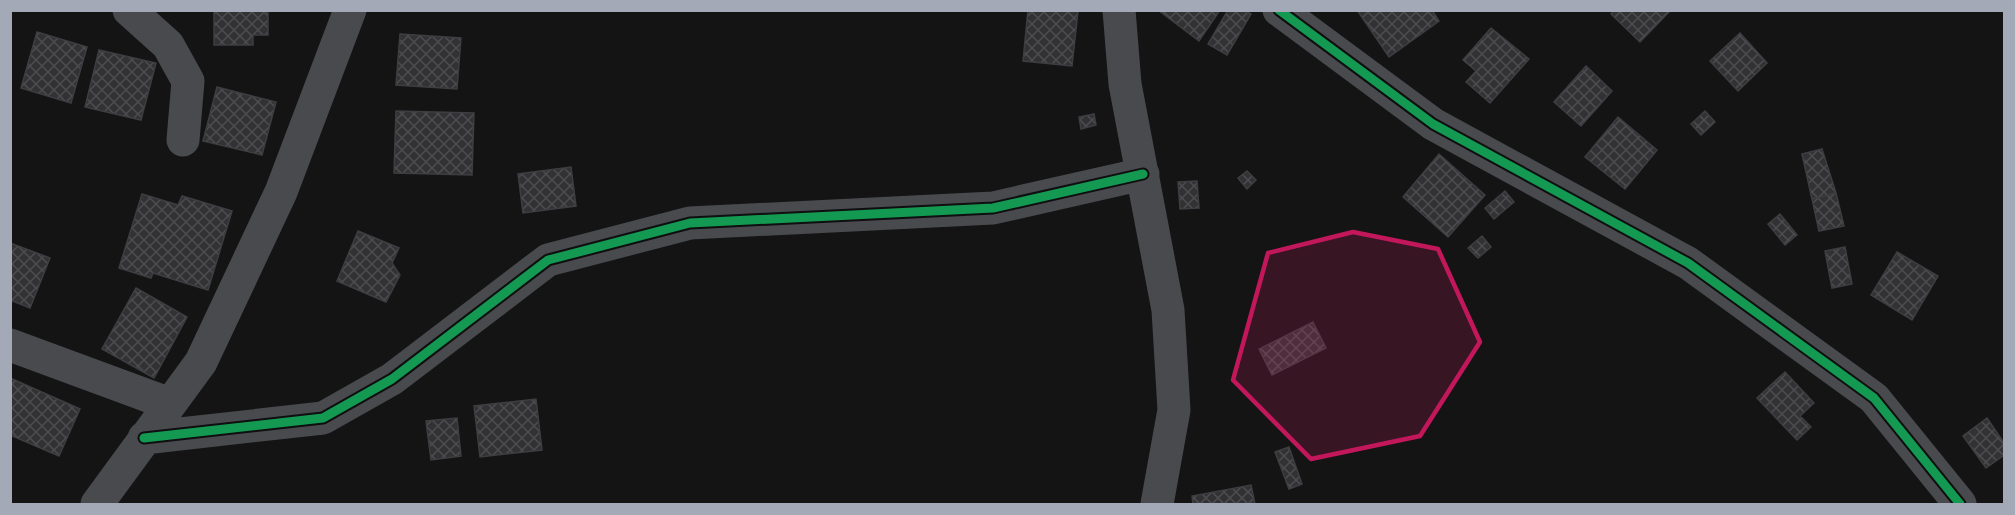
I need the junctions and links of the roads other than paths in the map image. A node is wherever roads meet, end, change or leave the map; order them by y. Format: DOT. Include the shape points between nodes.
graph roads {
  1 [pos="129,10"];
  2 [pos="350,10"];
  3 [pos="1119,10"];
  4 [pos="1279,10"];
  5 [pos="183,140"];
  6 [pos="1143,174"];
  7 [pos="10,345"];
  8 [pos="170,404"];
  9 [pos="144,438"];
  10 [pos="97,504"];
  11 [pos="1156,504"];
  12 [pos="1960,504"];
  1 -- 5 [label="street" via="168,45 188,81"];
  2 -- 8 [label="street" via="281,192 201,362"];
  3 -- 6 [label="street" via="1125,84"];
  4 -- 12 [label="street" via="1433,124 1688,263 1874,398"];
  6 -- 9 [label="street" via="993,208 690,223 548,260 392,379 323,418"];
  6 -- 11 [label="street" via="1168,310 1174,410"];
  7 -- 8 [label="street"];
  8 -- 9 [label="street"];
  9 -- 10 [label="street"];
}
